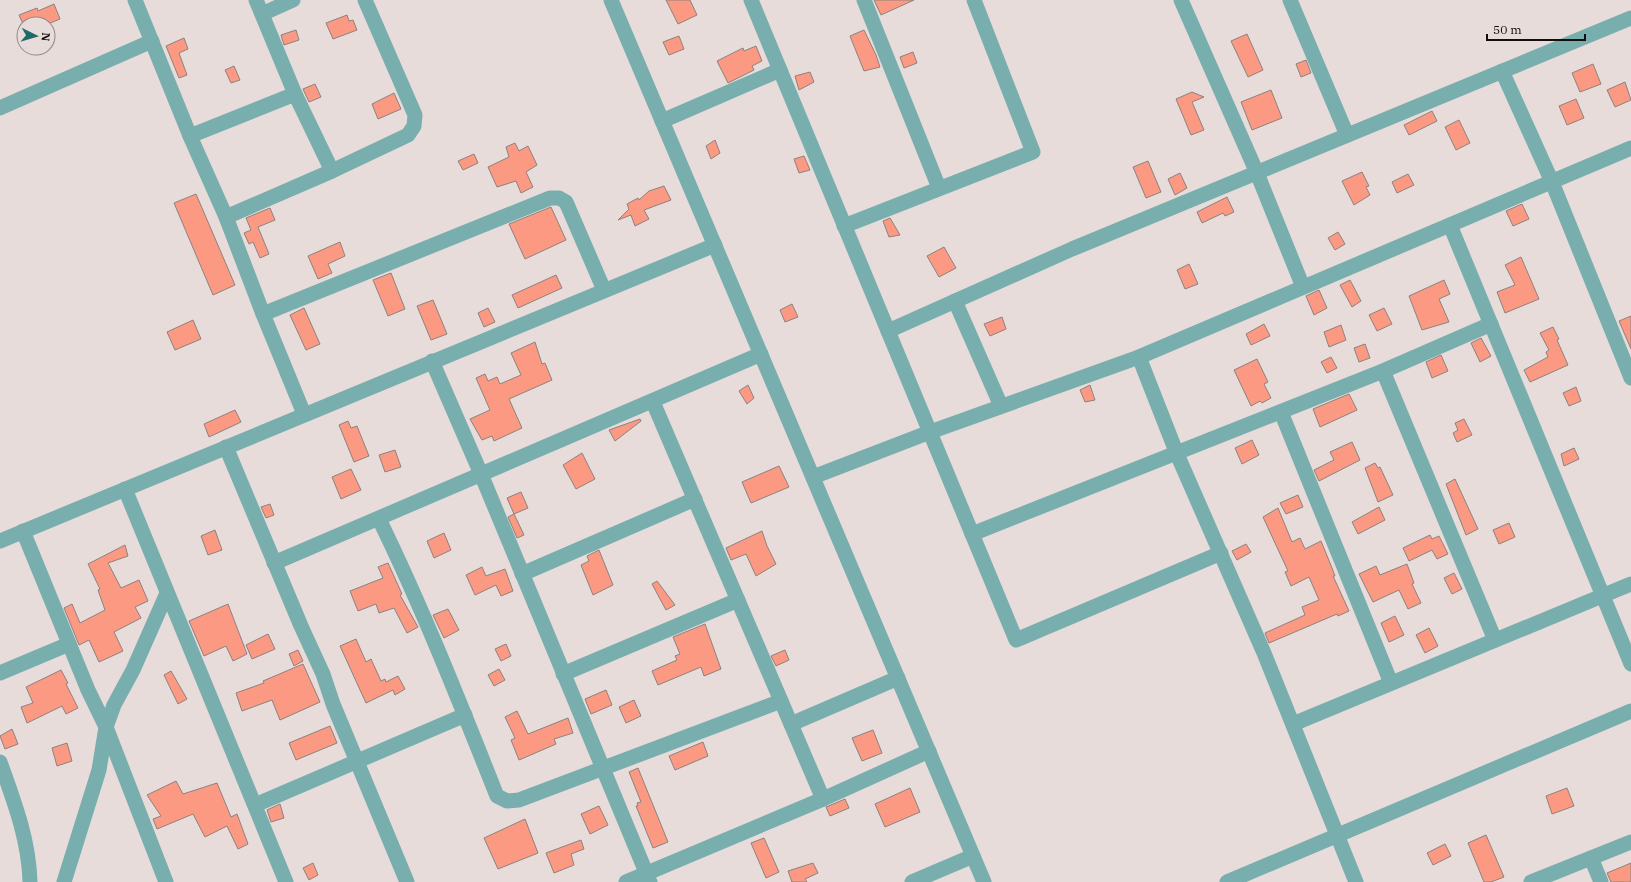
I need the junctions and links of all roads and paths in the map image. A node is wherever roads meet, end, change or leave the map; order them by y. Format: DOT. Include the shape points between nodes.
graph roads {
  1 [pos="135,0"];
  2 [pos="256,0"];
  3 [pos="293,0"];
  4 [pos="365,0"];
  5 [pos="611,0"];
  6 [pos="751,0"];
  7 [pos="864,0"];
  8 [pos="974,0"];
  9 [pos="1181,0"];
  10 [pos="1290,0"];
  11 [pos="262,14"];
  12 [pos="1631,18"];
  13 [pos="152,41"];
  14 [pos="780,70"];
  15 [pos="1502,71"];
  16 [pos="295,94"];
  17 [pos="0,108"];
  18 [pos="662,121"];
  19 [pos="190,136"];
  20 [pos="1347,136"];
  21 [pos="1631,148"];
  22 [pos="332,170"];
  23 [pos="1257,173"];
  24 [pos="1552,182"];
  25 [pos="939,188"];
  26 [pos="226,217"];
  27 [pos="1450,225"];
  28 [pos="844,226"];
  29 [pos="715,245"];
  30 [pos="1303,287"];
  31 [pos="604,290"];
  32 [pos="955,302"];
  33 [pos="263,314"];
  34 [pos="1491,324"];
  35 [pos="888,331"];
  36 [pos="761,354"];
  37 [pos="1140,357"];
  38 [pos="432,361"];
  39 [pos="1383,371"];
  40 [pos="1631,378"];
  41 [pos="653,402"];
  42 [pos="1001,406"];
  43 [pos="1281,412"];
  44 [pos="304,414"];
  45 [pos="930,432"];
  46 [pos="226,447"];
  47 [pos="1177,454"];
  48 [pos="481,474"];
  49 [pos="813,477"];
  50 [pos="125,489"];
  51 [pos="695,499"];
  52 [pos="379,518"];
  53 [pos="23,532"];
  54 [pos="972,534"];
  55 [pos="0,541"];
  56 [pos="1221,553"];
  57 [pos="274,564"];
  58 [pos="522,574"];
  59 [pos="1631,584"];
  60 [pos="167,593"];
  61 [pos="1603,595"];
  62 [pos="738,600"];
  63 [pos="1495,640"];
  64 [pos="69,644"];
  65 [pos="1631,664"];
  66 [pos="0,673"];
  67 [pos="563,674"];
  68 [pos="898,678"];
  69 [pos="1391,683"];
  70 [pos="781,701"];
  71 [pos="1631,711"];
  72 [pos="464,715"];
  73 [pos="791,724"];
  74 [pos="1293,724"];
  75 [pos="106,728"];
  76 [pos="929,751"];
  77 [pos="357,761"];
  78 [pos="0,762"];
  79 [pos="602,768"];
  80 [pos="823,799"];
  81 [pos="255,805"];
  82 [pos="1337,835"];
  83 [pos="1631,842"];
  84 [pos="973,856"];
  85 [pos="1591,858"];
  86 [pos="648,878"];
  87 [pos="1236,880"];
  88 [pos="30,882"];
  89 [pos="64,882"];
  90 [pos="166,882"];
  91 [pos="286,882"];
  92 [pos="407,882"];
  93 [pos="626,882"];
  94 [pos="912,882"];
  95 [pos="984,882"];
  96 [pos="1356,882"];
  97 [pos="1531,882"];
  98 [pos="1601,882"];
  1 -- 13 [label="street"];
  2 -- 11 [label="street"];
  3 -- 11 [label="street"];
  4 -- 22 [label="street" via="415,115 414,126 408,135"];
  5 -- 18 [label="street"];
  6 -- 14 [label="street"];
  7 -- 25 [label="street"];
  8 -- 25 [label="street" via="1033,152"];
  9 -- 23 [label="street"];
  10 -- 20 [label="street"];
  11 -- 16 [label="street"];
  12 -- 15 [label="street"];
  13 -- 17 [label="street"];
  13 -- 19 [label="street"];
  14 -- 18 [label="street"];
  14 -- 28 [label="street"];
  15 -- 20 [label="street"];
  15 -- 24 [label="street"];
  16 -- 19 [label="street"];
  16 -- 22 [label="street"];
  18 -- 29 [label="street"];
  19 -- 26 [label="street"];
  20 -- 23 [label="street"];
  21 -- 24 [label="street"];
  22 -- 26 [label="street"];
  23 -- 30 [label="street"];
  23 -- 32 [label="street" via="1072,249"];
  24 -- 27 [label="street"];
  24 -- 40 [label="street"];
  25 -- 28 [label="street"];
  26 -- 33 [label="street"];
  27 -- 30 [label="street"];
  27 -- 34 [label="street"];
  28 -- 35 [label="street"];
  29 -- 31 [label="street"];
  29 -- 36 [label="street"];
  30 -- 37 [label="street"];
  31 -- 33 [label="street" via="566,202 559,198 550,198"];
  31 -- 38 [label="street"];
  32 -- 35 [label="street"];
  32 -- 42 [label="street"];
  33 -- 44 [label="street"];
  34 -- 39 [label="street"];
  34 -- 61 [label="street"];
  35 -- 45 [label="street"];
  36 -- 41 [label="street"];
  36 -- 49 [label="street"];
  37 -- 42 [label="street"];
  37 -- 47 [label="street"];
  38 -- 44 [label="street"];
  38 -- 48 [label="street"];
  39 -- 43 [label="street"];
  39 -- 63 [label="street"];
  41 -- 48 [label="street"];
  41 -- 51 [label="street"];
  42 -- 45 [label="street"];
  43 -- 47 [label="street"];
  43 -- 69 [label="street"];
  44 -- 46 [label="street"];
  45 -- 49 [label="street"];
  45 -- 54 [label="street"];
  46 -- 50 [label="street"];
  46 -- 57 [label="street"];
  47 -- 54 [label="street"];
  47 -- 56 [label="street"];
  48 -- 52 [label="street"];
  48 -- 58 [label="street"];
  49 -- 68 [label="street"];
  50 -- 53 [label="street"];
  50 -- 60 [label="street"];
  51 -- 58 [label="street"];
  51 -- 62 [label="street"];
  52 -- 57 [label="street"];
  52 -- 72 [label="street"];
  53 -- 55 [label="street"];
  53 -- 64 [label="street"];
  54 -- 56 [label="street" via="1016,640"];
  56 -- 74 [label="street"];
  57 -- 77 [label="street" via="323,674"];
  58 -- 67 [label="street"];
  59 -- 61 [label="street"];
  60 -- 75 [label="street" via="133,670 114,705"];
  60 -- 81 [label="street"];
  61 -- 63 [label="street"];
  61 -- 65 [label="street"];
  62 -- 67 [label="street"];
  62 -- 70 [label="street"];
  63 -- 69 [label="street"];
  64 -- 66 [label="street"];
  64 -- 75 [label="street"];
  67 -- 79 [label="street"];
  68 -- 73 [label="street"];
  68 -- 76 [label="street"];
  69 -- 74 [label="street"];
  70 -- 73 [label="street"];
  70 -- 79 [label="street"];
  71 -- 82 [label="street"];
  72 -- 77 [label="street"];
  72 -- 79 [label="street" via="497,796 507,801 519,800"];
  73 -- 80 [label="street"];
  74 -- 82 [label="street"];
  75 -- 89 [label="street" via="99,770"];
  75 -- 90 [label="street"];
  76 -- 80 [label="street"];
  76 -- 84 [label="street"];
  77 -- 81 [label="street"];
  77 -- 92 [label="street"];
  78 -- 88 [label="street" via="18,812"];
  79 -- 86 [label="street"];
  80 -- 86 [label="street"];
  81 -- 91 [label="street"];
  82 -- 87 [label="street"];
  82 -- 96 [label="street"];
  83 -- 85 [label="street"];
  84 -- 94 [label="street"];
  84 -- 95 [label="street"];
  85 -- 97 [label="street"];
  85 -- 98 [label="street"];
  86 -- 93 [label="street"];
}
